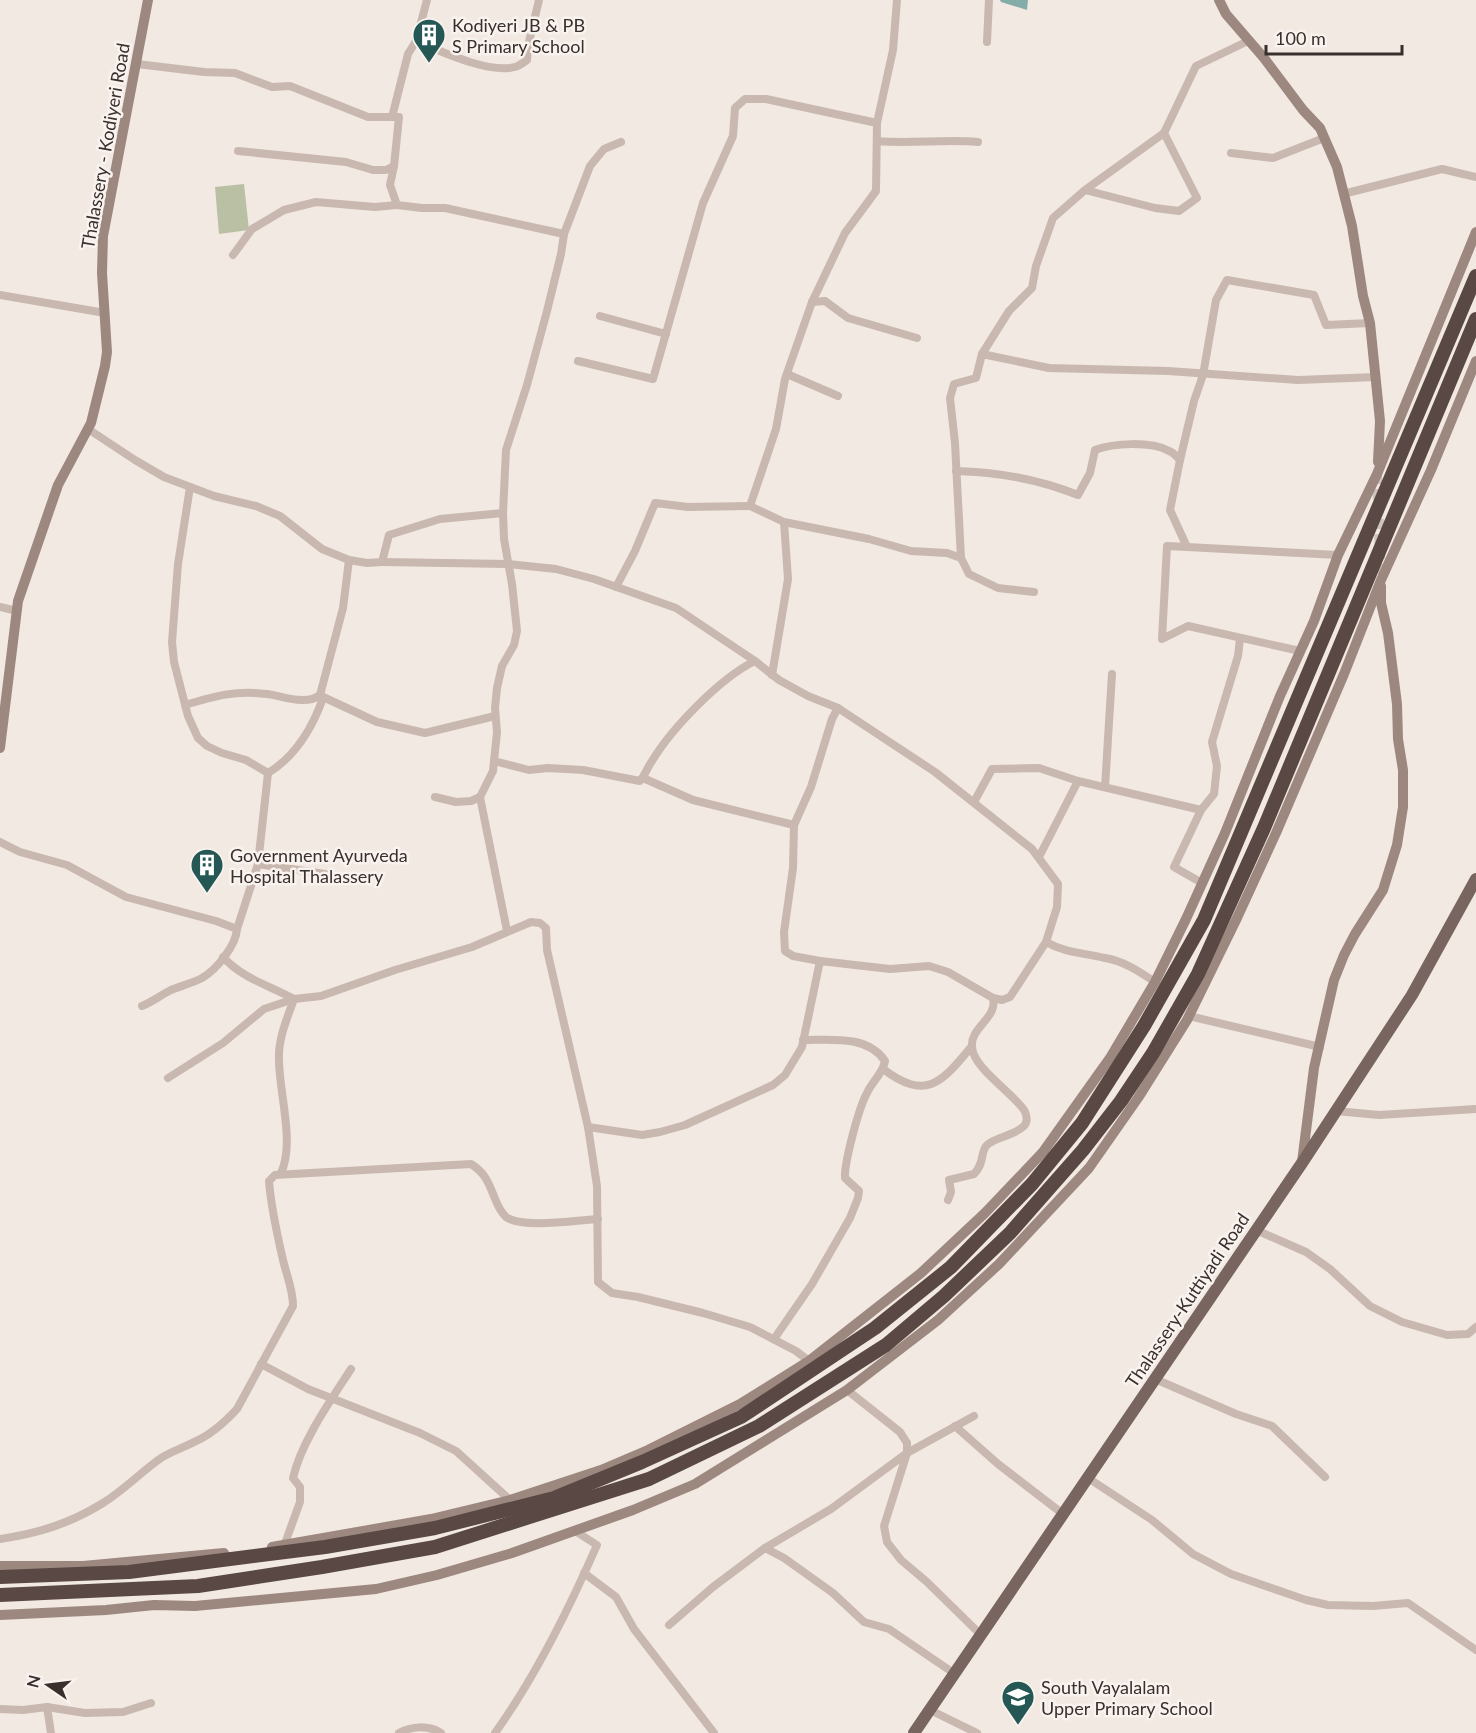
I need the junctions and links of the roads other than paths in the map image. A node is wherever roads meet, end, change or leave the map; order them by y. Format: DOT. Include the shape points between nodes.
graph roads {
  1 [pos="148,0"];
  2 [pos="427,0"];
  3 [pos="539,0"];
  4 [pos="897,0"];
  5 [pos="989,0"];
  6 [pos="1219,0"];
  7 [pos="416,41"];
  8 [pos="1248,41"];
  9 [pos="987,42"];
  10 [pos="137,64"];
  11 [pos="392,117"];
  12 [pos="877,123"];
  13 [pos="1164,134"];
  14 [pos="1324,138"];
  15 [pos="878,141"];
  16 [pos="621,142"];
  17 [pos="978,142"];
  18 [pos="238,151"];
  19 [pos="1231,153"];
  20 [pos="394,166"];
  21 [pos="1476,177"];
  22 [pos="1085,190"];
  23 [pos="1343,194"];
  24 [pos="397,205"];
  25 [pos="1476,232"];
  26 [pos="564,234"];
  27 [pos="233,255"];
  28 [pos="1476,276"];
  29 [pos="0,295"];
  30 [pos="812,302"];
  31 [pos="105,313"];
  32 [pos="600,315"];
  33 [pos="1476,320"];
  34 [pos="1370,323"];
  35 [pos="666,334"];
  36 [pos="916,338"];
  37 [pos="982,354"];
  38 [pos="579,361"];
  39 [pos="1476,361"];
  40 [pos="787,374"];
  41 [pos="1203,375"];
  42 [pos="1376,377"];
  43 [pos="838,396"];
  44 [pos="88,429"];
  45 [pos="1180,460"];
  46 [pos="956,471"];
  47 [pos="1377,474"];
  48 [pos="189,487"];
  49 [pos="750,506"];
  50 [pos="503,513"];
  51 [pos="783,522"];
  52 [pos="1187,547"];
  53 [pos="1338,555"];
  54 [pos="961,558"];
  55 [pos="349,560"];
  56 [pos="382,562"];
  57 [pos="508,564"];
  58 [pos="1381,580"];
  59 [pos="616,587"];
  60 [pos="1034,592"];
  61 [pos="0,608"];
  62 [pos="17,611"];
  63 [pos="1240,639"];
  64 [pos="1300,651"];
  65 [pos="755,662"];
  66 [pos="1112,674"];
  67 [pos="772,675"];
  68 [pos="322,697"];
  69 [pos="185,705"];
  70 [pos="838,708"];
  71 [pos="495,716"];
  72 [pos="0,748"];
  73 [pos="494,761"];
  74 [pos="268,773"];
  75 [pos="643,778"];
  76 [pos="1078,781"];
  77 [pos="1105,787"];
  78 [pos="435,797"];
  79 [pos="480,797"];
  80 [pos="974,802"];
  81 [pos="1202,810"];
  82 [pos="794,825"];
  83 [pos="0,842"];
  84 [pos="1039,856"];
  85 [pos="258,864"];
  86 [pos="325,874"];
  87 [pos="1476,879"];
  88 [pos="1202,883"];
  89 [pos="237,929"];
  90 [pos="507,931"];
  91 [pos="1046,942"];
  92 [pos="223,957"];
  93 [pos="820,961"];
  94 [pos="1155,982"];
  95 [pos="993,998"];
  96 [pos="294,999"];
  97 [pos="142,1006"];
  98 [pos="1189,1017"];
  99 [pos="803,1040"];
  100 [pos="972,1046"];
  101 [pos="1320,1047"];
  102 [pos="884,1070"];
  103 [pos="168,1078"];
  104 [pos="1476,1109"];
  105 [pos="1336,1111"];
  106 [pos="588,1127"];
  107 [pos="1302,1163"];
  108 [pos="281,1173"];
  109 [pos="948,1200"];
  110 [pos="598,1219"];
  111 [pos="1256,1230"];
  112 [pos="1476,1327"];
  113 [pos="774,1340"];
  114 [pos="809,1361"];
  115 [pos="261,1364"];
  116 [pos="351,1369"];
  117 [pos="1155,1379"];
  118 [pos="847,1390"];
  119 [pos="332,1399"];
  120 [pos="974,1416"];
  121 [pos="955,1426"];
  122 [pos="907,1453"];
  123 [pos="1325,1476"];
  124 [pos="1088,1478"];
  125 [pos="510,1500"];
  126 [pos="1063,1514"];
  127 [pos="575,1532"];
  128 [pos="0,1539"];
  129 [pos="284,1545"];
  130 [pos="765,1548"];
  131 [pos="0,1566"];
  132 [pos="584,1573"];
  133 [pos="0,1577"];
  134 [pos="0,1595"];
  135 [pos="0,1614"];
  136 [pos="669,1625"];
  137 [pos="981,1635"];
  138 [pos="1476,1650"];
  139 [pos="955,1674"];
  140 [pos="151,1703"];
  141 [pos="47,1707"];
  142 [pos="0,1709"];
  143 [pos="930,1710"];
  144 [pos="51,1733"];
  145 [pos="399,1733"];
  146 [pos="441,1733"];
  147 [pos="495,1733"];
  148 [pos="714,1733"];
  149 [pos="914,1733"];
  150 [pos="977,1733"];
  1 -- 10 [label="street, Thalassery - Kodiyeri Road"];
  2 -- 7 [label="street"];
  3 -- 7 [label="street" via="527,60 517,67 502,69 475,63"];
  4 -- 12 [label="street" via="893,50"];
  5 -- 9 [label="street"];
  6 -- 8 [label="street"];
  7 -- 11 [label="street" via="408,54"];
  8 -- 13 [label="street" via="1196,66"];
  8 -- 14 [label="street" via="1320,128"];
  10 -- 11 [label="street" via="235,73 272,87 290,86 368,117"];
  10 -- 31 [label="street, Thalassery - Kodiyeri Road" via="103,236"];
  11 -- 20 [label="street" via="399,117"];
  12 -- 15 [label="street"];
  12 -- 35 [label="street" via="766,99 745,99 735,108 734,136 703,203"];
  13 -- 22 [label="street"];
  13 -- 22 [label="street" via="1197,198 1179,212"];
  14 -- 19 [label="street" via="1272,158"];
  14 -- 23 [label="street"];
  15 -- 17 [label="street"];
  15 -- 30 [label="street" via="876,191 845,233"];
  16 -- 26 [label="street" via="604,149 590,166"];
  18 -- 20 [label="street" via="346,162 373,170"];
  20 -- 24 [label="street" via="390,185"];
  21 -- 23 [label="street" via="1442,169"];
  22 -- 37 [label="street" via="1053,218 1032,288 1009,311"];
  23 -- 34 [label="street"];
  24 -- 26 [label="street" via="445,208"];
  24 -- 27 [label="street" via="316,202 284,210 252,229"];
  25 -- 47 [label="street"];
  26 -- 50 [label="street" via="544,322 506,450"];
  28 -- 133 [label="highway" via="1204,920 1082,1124 1032,1184 951,1267 875,1328 741,1417 554,1498 435,1528 325,1547 129,1572"];
  29 -- 31 [label="street"];
  30 -- 36 [label="street" via="825,302 848,318"];
  30 -- 40 [label="street"];
  31 -- 44 [label="street, Thalassery - Kodiyeri Road" via="105,366"];
  32 -- 35 [label="street"];
  33 -- 134 [label="highway" via="1264,828 1198,974 1153,1053 1083,1150 1010,1233 944,1296 886,1344 759,1426 650,1479 480,1533 435,1547 198,1586"];
  34 -- 41 [label="street" via="1326,325 1314,294 1227,280 1215,300"];
  34 -- 42 [label="street"];
  35 -- 38 [label="street" via="654,379"];
  37 -- 41 [label="street" via="1048,368"];
  37 -- 46 [label="street" via="976,378 954,384 950,398"];
  39 -- 58 [label="street"];
  40 -- 43 [label="street"];
  40 -- 49 [label="street" via="776,429"];
  41 -- 42 [label="street" via="1298,380"];
  41 -- 45 [label="street"];
  42 -- 47 [label="street" via="1380,421"];
  44 -- 48 [label="street" via="164,477"];
  44 -- 62 [label="street, Thalassery - Kodiyeri Road" via="58,485"];
  45 -- 46 [label="street" via="1169,450 1110,444 1095,450 1090,473 1078,495 1034,479"];
  45 -- 52 [label="street" via="1170,510"];
  46 -- 54 [label="street"];
  47 -- 53 [label="street"];
  48 -- 55 [label="street" via="280,516 322,549"];
  48 -- 69 [label="street" via="172,642"];
  49 -- 51 [label="street"];
  49 -- 59 [label="street" via="655,503"];
  50 -- 56 [label="street" via="440,519 389,535"];
  50 -- 57 [label="street"];
  51 -- 54 [label="street" via="911,551"];
  51 -- 67 [label="street" via="788,579"];
  52 -- 53 [label="street"];
  52 -- 63 [label="street" via="1167,546 1162,639 1188,626"];
  53 -- 64 [label="street"];
  54 -- 60 [label="street" via="969,574 998,588"];
  55 -- 56 [label="street"];
  55 -- 68 [label="street" via="343,608"];
  56 -- 57 [label="street"];
  57 -- 59 [label="street" via="556,569"];
  57 -- 71 [label="street" via="517,631 496,688"];
  58 -- 98 [label="street" via="1276,833"];
  58 -- 101 [label="street" via="1397,704 1403,807 1383,891 1344,955 1334,980"];
  59 -- 65 [label="street" via="676,608"];
  61 -- 62 [label="street"];
  62 -- 72 [label="street, Thalassery - Kodiyeri Road"];
  63 -- 64 [label="street"];
  63 -- 81 [label="street" via="1212,742 1217,766 1214,794"];
  64 -- 88 [label="street"];
  65 -- 67 [label="street"];
  65 -- 75 [label="street" via="726,680 695,708 665,743"];
  66 -- 77 [label="street"];
  67 -- 70 [label="street"];
  68 -- 69 [label="street" via="305,701 246,692 223,693"];
  68 -- 71 [label="street" via="377,722 425,733"];
  68 -- 74 [label="street" via="316,718 292,755"];
  69 -- 74 [label="street" via="198,738 207,746"];
  70 -- 80 [label="street" via="935,771"];
  70 -- 82 [label="street"];
  71 -- 73 [label="street"];
  73 -- 75 [label="street" via="529,770 583,770 637,782"];
  73 -- 79 [label="street"];
  74 -- 85 [label="street"];
  75 -- 82 [label="street" via="693,800"];
  76 -- 77 [label="street"];
  76 -- 80 [label="street" via="1039,768 992,769"];
  76 -- 84 [label="street"];
  77 -- 81 [label="street"];
  78 -- 79 [label="street" via="456,802"];
  79 -- 90 [label="street"];
  80 -- 84 [label="street"];
  81 -- 88 [label="street" via="1174,867"];
  82 -- 93 [label="street" via="785,951"];
  83 -- 89 [label="street" via="20,852 67,864 126,897"];
  84 -- 91 [label="street" via="1058,884 1057,906"];
  85 -- 86 [label="street"];
  85 -- 89 [label="street"];
  87 -- 105 [label="main road, Thalassery-Kuttiyadi Road" via="1412,995"];
  88 -- 94 [label="street"];
  89 -- 92 [label="street"];
  90 -- 96 [label="street" via="472,947 321,996"];
  90 -- 106 [label="street" via="531,922 546,928 547,950"];
  91 -- 94 [label="street" via="1071,952 1108,958"];
  91 -- 95 [label="street" via="1010,998"];
  92 -- 96 [label="street" via="234,969"];
  92 -- 97 [label="street" via="204,977"];
  93 -- 95 [label="street" via="890,969 929,966 948,972"];
  93 -- 99 [label="street"];
  94 -- 114 [label="street" via="1110,1058 1043,1152 985,1214 921,1273"];
  95 -- 100 [label="street" via="994,1005 975,1033"];
  96 -- 103 [label="street" via="264,1010 223,1043"];
  96 -- 108 [label="street" via="279,1052 286,1143 286,1164"];
  98 -- 101 [label="street"];
  98 -- 118 [label="street" via="1089,1167 999,1264 938,1320"];
  99 -- 102 [label="street" via="865,1044 885,1061"];
  99 -- 106 [label="street" via="791,1067 773,1084 685,1125 642,1135"];
  100 -- 102 [label="street" via="943,1078 930,1085 919,1087 901,1082"];
  100 -- 109 [label="street" via="974,1054 1023,1109 1027,1119 1018,1130 987,1145 974,1174 949,1180"];
  101 -- 107 [label="street"];
  102 -- 113 [label="street" via="866,1094 845,1161 845,1178 859,1191 850,1218"];
  104 -- 105 [label="street" via="1379,1115"];
  105 -- 107 [label="main road, Thalassery-Kuttiyadi Road"];
  106 -- 110 [label="street"];
  107 -- 111 [label="main road, Thalassery-Kuttiyadi Road"];
  108 -- 110 [label="street" via="471,1164 481,1170 496,1203 511,1220 524,1223"];
  108 -- 115 [label="street" via="269,1181 276,1230 293,1292 292,1306"];
  110 -- 113 [label="street" via="598,1282 612,1293 703,1313 750,1327"];
  111 -- 112 [label="street" via="1306,1252 1370,1306 1402,1322 1448,1335 1468,1334"];
  111 -- 117 [label="main road, Thalassery-Kuttiyadi Road"];
  113 -- 114 [label="street"];
  114 -- 125 [label="street" via="740,1404 648,1450"];
  115 -- 119 [label="street"];
  115 -- 128 [label="street" via="225,1423 162,1458 104,1502 75,1518 38,1533"];
  116 -- 119 [label="street"];
  117 -- 123 [label="street" via="1272,1426"];
  117 -- 124 [label="main road, Thalassery-Kuttiyadi Road"];
  118 -- 122 [label="street" via="900,1432 907,1443"];
  118 -- 127 [label="street" via="695,1484"];
  119 -- 125 [label="street" via="456,1451"];
  119 -- 129 [label="street" via="297,1462 293,1478 300,1487 300,1502"];
  120 -- 121 [label="street"];
  121 -- 122 [label="street"];
  121 -- 126 [label="street"];
  122 -- 130 [label="street" via="831,1509"];
  122 -- 137 [label="street" via="884,1526 887,1542"];
  124 -- 126 [label="main road, Thalassery-Kuttiyadi Road"];
  124 -- 138 [label="street" via="1152,1520 1193,1554 1231,1574 1328,1605 1408,1603"];
  125 -- 129 [label="street" via="431,1519"];
  126 -- 137 [label="main road, Thalassery-Kuttiyadi Road"];
  127 -- 132 [label="street" via="597,1545"];
  127 -- 135 [label="street" via="448,1572 376,1589 195,1606"];
  129 -- 131 [label="street" via="83,1566"];
  130 -- 136 [label="street"];
  130 -- 139 [label="street" via="832,1593 864,1622 889,1629"];
  132 -- 147 [label="street" via="555,1632"];
  132 -- 148 [label="street" via="616,1597 634,1629"];
  137 -- 139 [label="main road, Thalassery-Kuttiyadi Road"];
  139 -- 143 [label="main road, Thalassery-Kuttiyadi Road"];
  140 -- 141 [label="street" via="123,1712 85,1713"];
  141 -- 142 [label="street"];
  141 -- 144 [label="street"];
  143 -- 149 [label="main road, Thalassery-Kuttiyadi Road"];
  143 -- 150 [label="street"];
  145 -- 146 [label="street" via="422,1727"];
}
